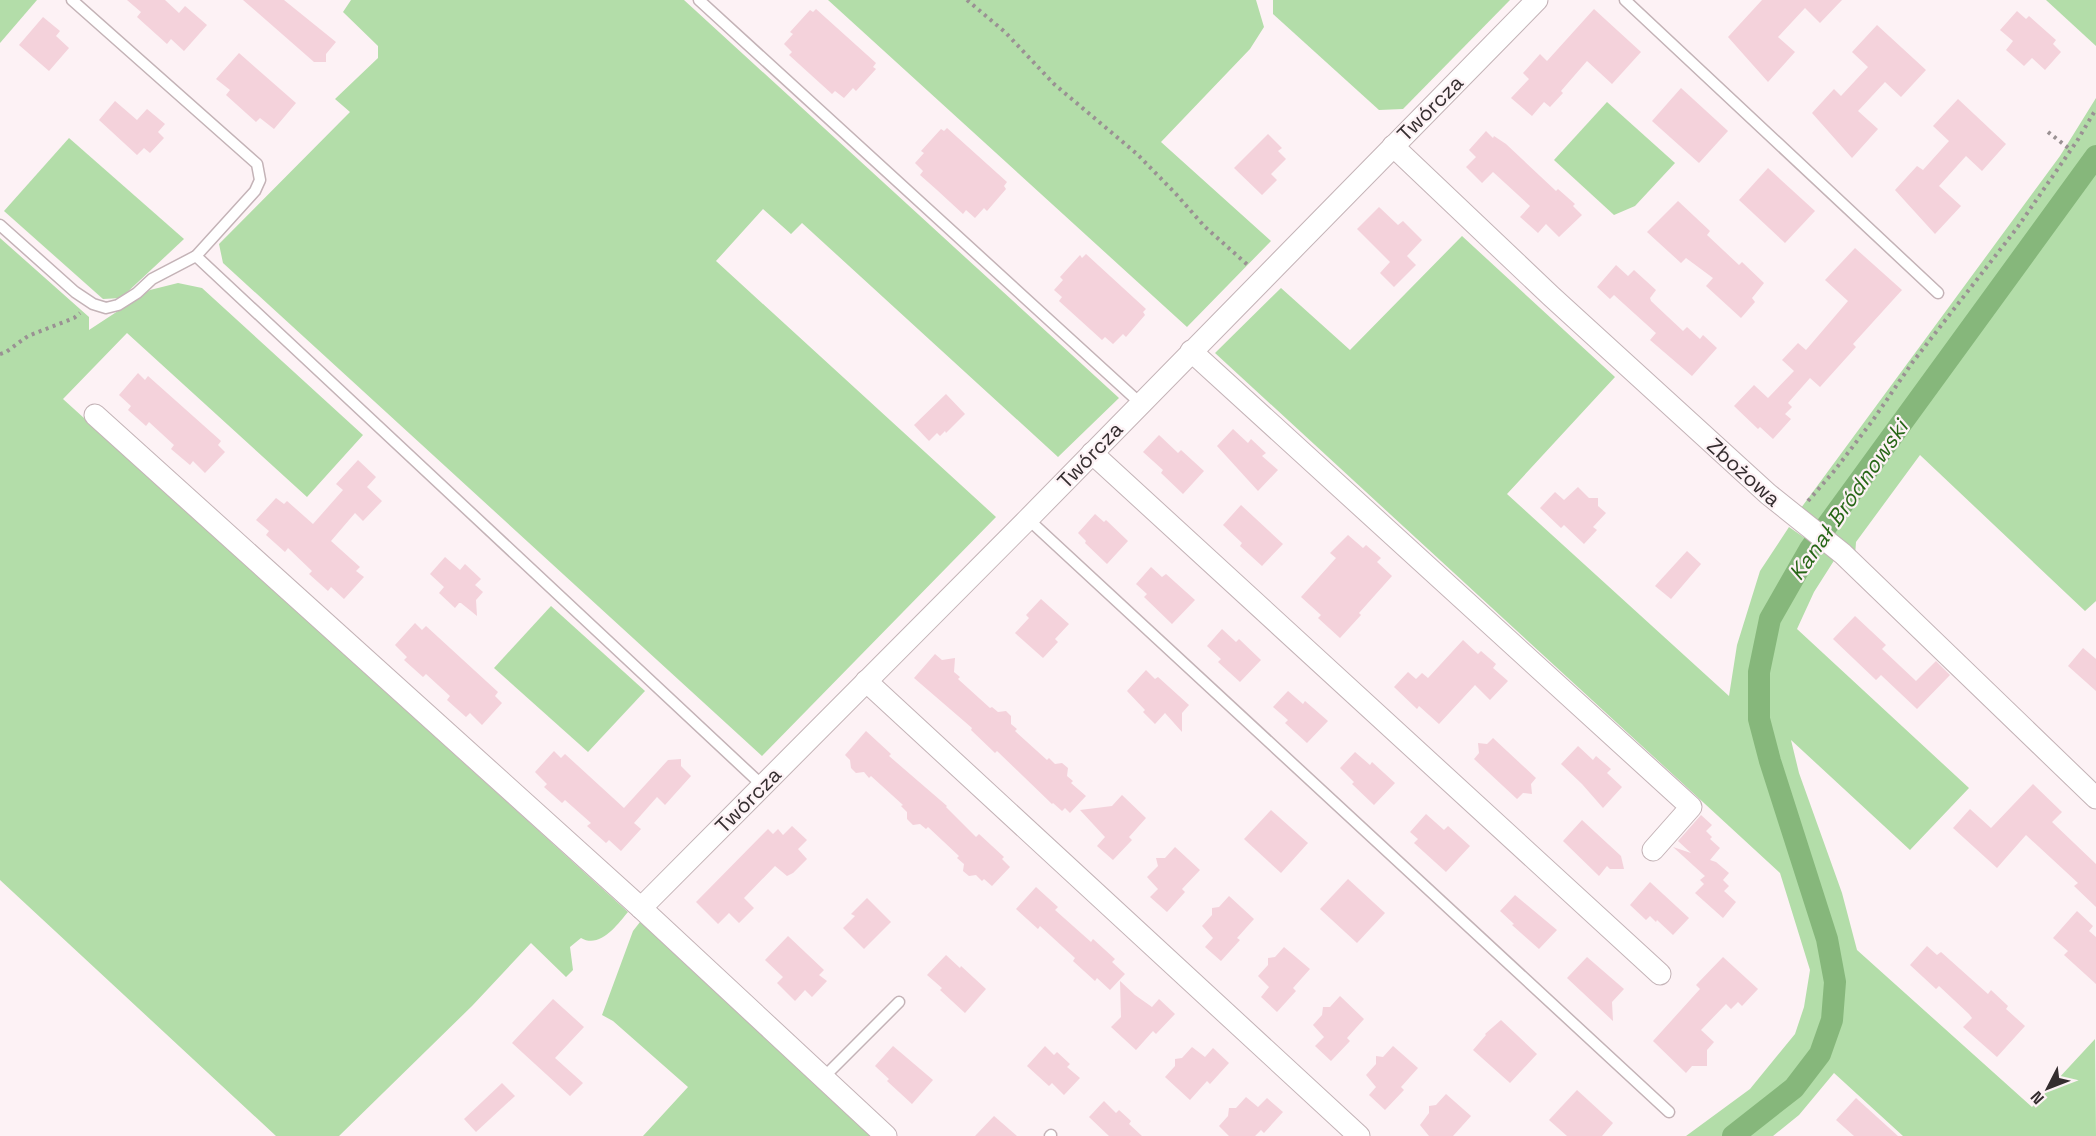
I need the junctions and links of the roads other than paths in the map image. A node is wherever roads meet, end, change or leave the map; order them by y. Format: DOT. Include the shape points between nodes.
graph roads {
  1 [pos="72,0"];
  2 [pos="699,0"];
  3 [pos="1537,0"];
  4 [pos="1625,0"];
  5 [pos="1393,146"];
  6 [pos="0,225"];
  7 [pos="196,256"];
  8 [pos="1938,293"];
  9 [pos="1191,351"];
  10 [pos="1140,403"];
  11 [pos="95,415"];
  12 [pos="1092,453"];
  13 [pos="1028,519"];
  14 [pos="866,681"];
  15 [pos="763,786"];
  16 [pos="2096,798"];
  17 [pos="1653,850"];
  18 [pos="641,908"];
  19 [pos="1660,974"];
  20 [pos="899,1002"];
  21 [pos="823,1078"];
  22 [pos="1669,1112"];
  23 [pos="886,1136"];
  24 [pos="1359,1136"];
  1 -- 7 [label="lane" via="257,164 260,180 255,190"];
  2 -- 10 [label="lane"];
  3 -- 5 [label="street, Twórcza"];
  4 -- 8 [label="lane"];
  5 -- 9 [label="street, Twórcza"];
  5 -- 16 [label="street, Zbożowa" via="1768,494 1800,514"];
  6 -- 7 [label="lane" via="55,275 93,304 106,308 118,305 152,279"];
  7 -- 15 [label="lane"];
  9 -- 10 [label="street, Twórcza"];
  9 -- 17 [label="street" via="1691,807"];
  10 -- 12 [label="street, Twórcza"];
  11 -- 18 [label="street"];
  12 -- 13 [label="street, Twórcza"];
  12 -- 19 [label="street"];
  13 -- 14 [label="street, Twórcza"];
  13 -- 22 [label="lane"];
  14 -- 15 [label="street, Twórcza"];
  14 -- 24 [label="street"];
  15 -- 18 [label="street, Twórcza"];
  18 -- 21 [label="street"];
  20 -- 21 [label="lane"];
  21 -- 23 [label="street"];
}
